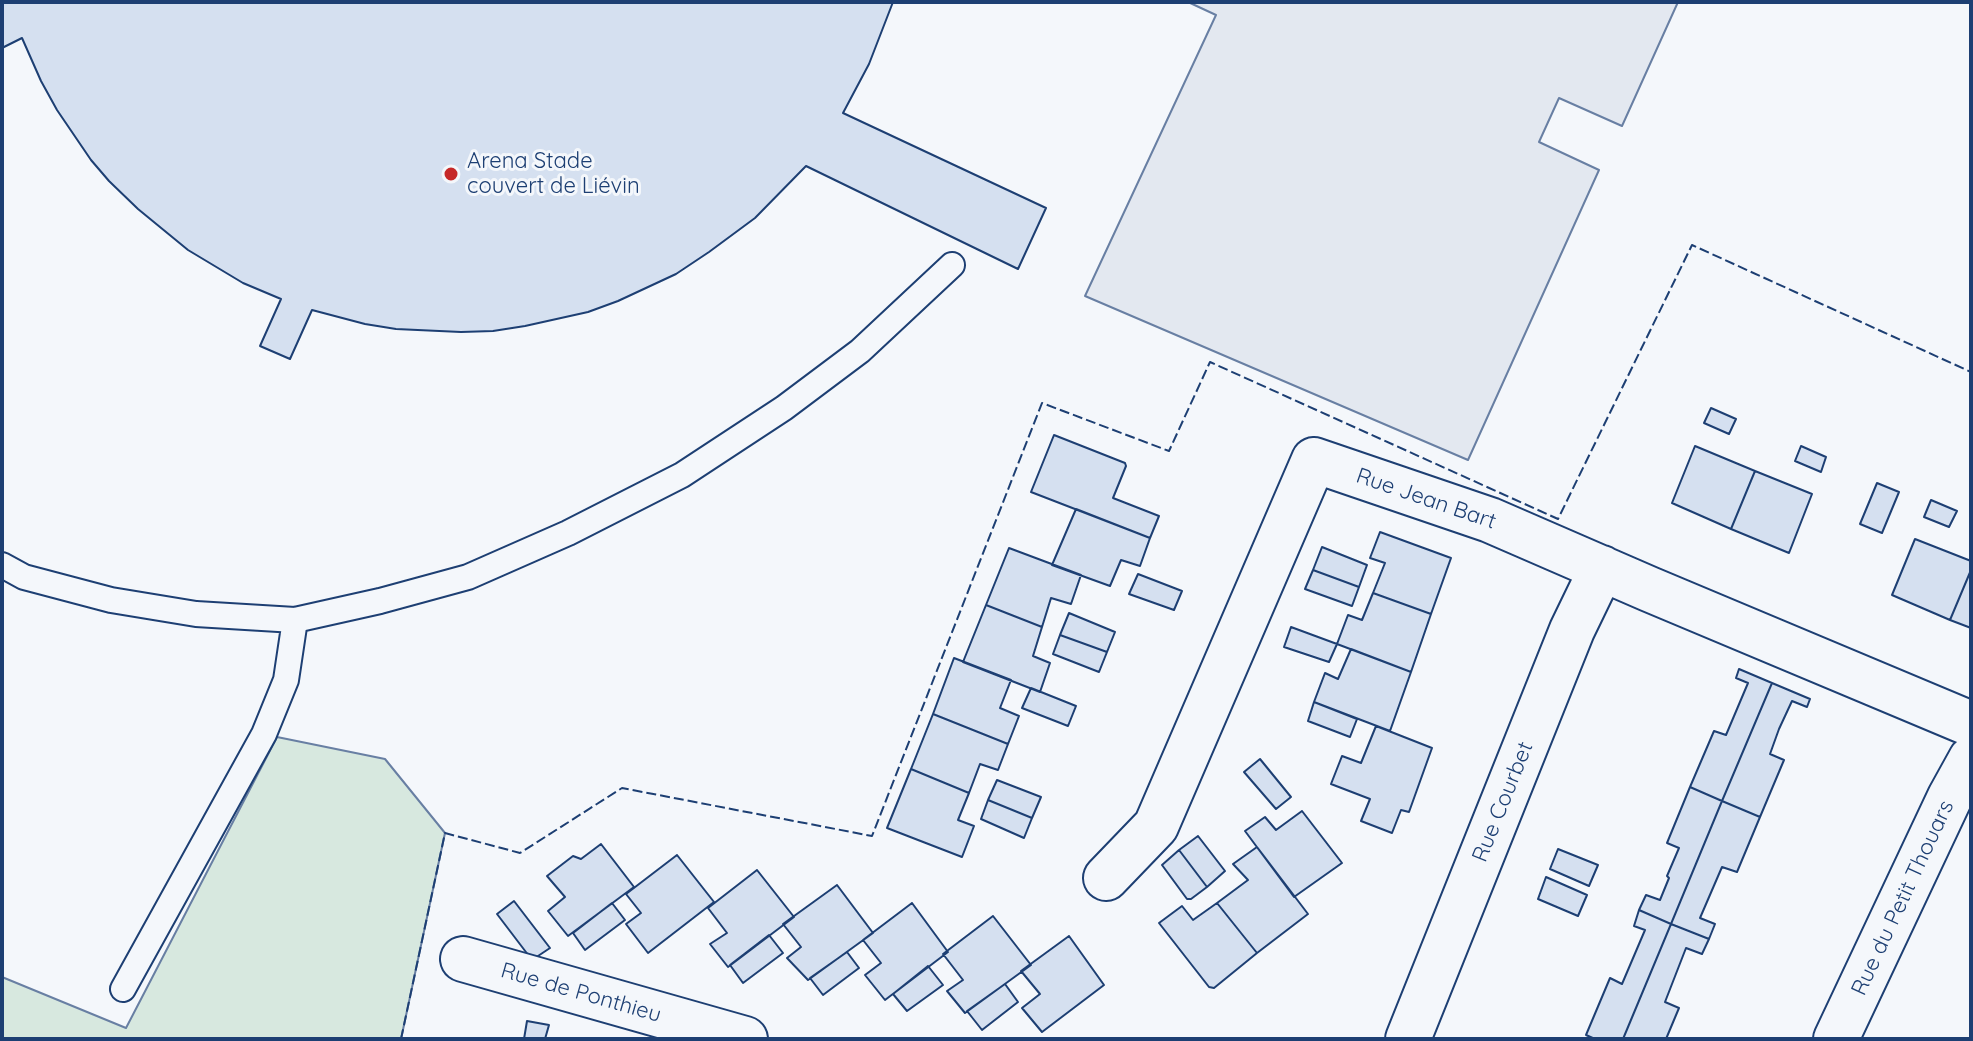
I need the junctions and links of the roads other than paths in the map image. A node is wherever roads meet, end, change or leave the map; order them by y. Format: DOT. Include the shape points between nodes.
graph roads {
  1 [pos="952,265"];
  2 [pos="2,565"];
  3 [pos="1602,568"];
  4 [pos="295,620"];
  5 [pos="1971,724"];
  6 [pos="1971,759"];
  7 [pos="1106,878"];
  8 [pos="463,959"];
  9 [pos="123,989"];
  10 [pos="745,1039"];
  11 [pos="1408,1039"];
  12 [pos="1836,1039"];
  1 -- 4 [label="lane" via="860,351 682,475 468,577"];
  2 -- 4 [label="lane" via="24,577 111,600 196,614"];
  3 -- 5 [label="street, Rue Jean Bart"];
  3 -- 7 [label="street, Rue Jean Bart" via="1490,520 1314,460 1156,826"];
  3 -- 11 [label="street, Rue Courbet" via="1572,630"];
  4 -- 9 [label="lane" via="286,680 264,734"];
  6 -- 12 [label="street, Rue du Petit Thouars"];
  8 -- 10 [label="street, Rue de Ponthieu"];
}
